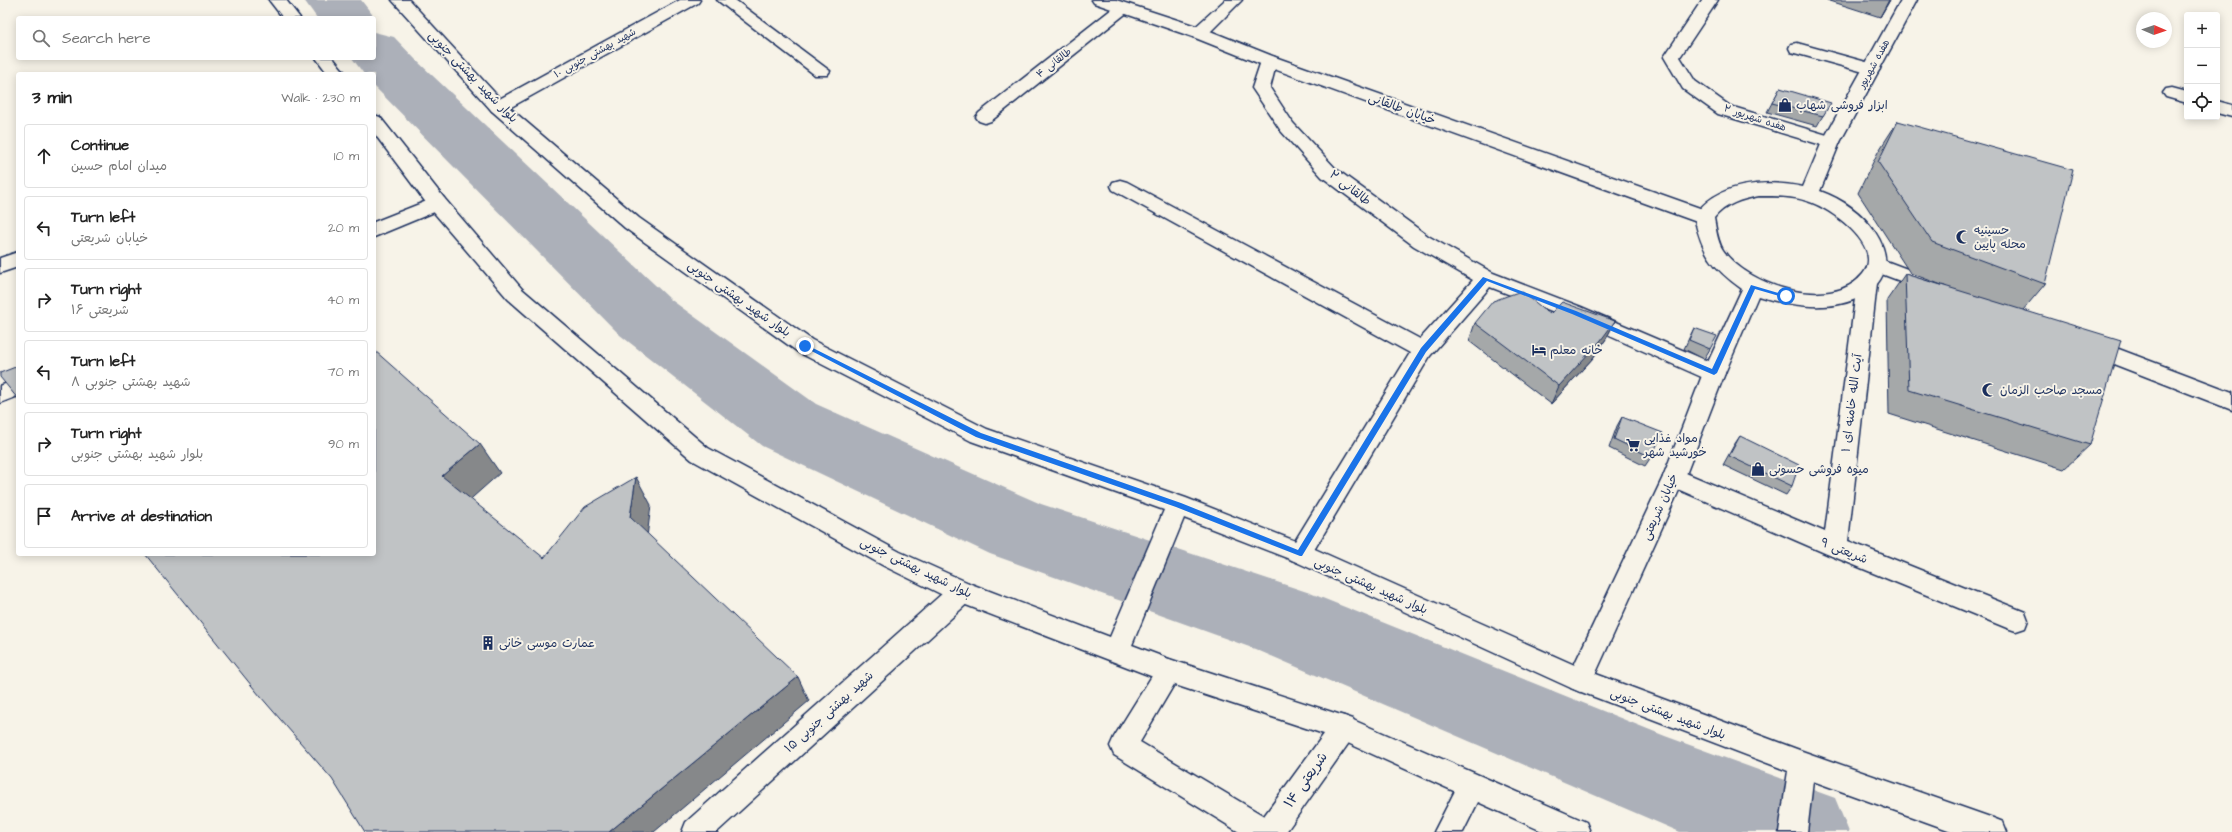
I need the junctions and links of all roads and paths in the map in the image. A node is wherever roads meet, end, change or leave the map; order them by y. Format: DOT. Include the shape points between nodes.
graph roads {
  1 [pos="277,0"];
  2 [pos="400,0"];
  3 [pos="692,0"];
  4 [pos="725,0"];
  5 [pos="1100,0"];
  6 [pos="1234,0"];
  7 [pos="1710,0"];
  8 [pos="1909,0"];
  9 [pos="1123,8"];
  10 [pos="290,16"];
  11 [pos="1199,33"];
  12 [pos="1797,48"];
  13 [pos="326,60"];
  14 [pos="1268,61"];
  15 [pos="1871,69"];
  16 [pos="821,71"];
  17 [pos="335,72"];
  18 [pos="498,107"];
  19 [pos="2220,108"];
  20 [pos="2232,111"];
  21 [pos="985,117"];
  22 [pos="376,124"];
  23 [pos="1831,142"];
  24 [pos="1120,186"];
  25 [pos="1810,193"];
  26 [pos="437,203"];
  27 [pos="1704,217"];
  28 [pos="376,229"];
  29 [pos="16,260"];
  30 [pos="0,266"];
  31 [pos="1873,274"];
  32 [pos="1486,278"];
  33 [pos="1753,286"];
  34 [pos="1952,294"];
  35 [pos="2070,339"];
  36 [pos="1423,350"];
  37 [pos="1714,373"];
  38 [pos="16,388"];
  39 [pos="0,395"];
  40 [pos="2232,401"];
  41 [pos="1674,477"];
  42 [pos="1178,505"];
  43 [pos="1835,547"];
  44 [pos="1300,553"];
  45 [pos="962,592"];
  46 [pos="2016,620"];
  47 [pos="1117,651"];
  48 [pos="1169,671"];
  49 [pos="1580,680"];
  50 [pos="1344,728"];
  51 [pos="1802,764"];
  52 [pos="1472,786"];
  53 [pos="696,832"];
  54 [pos="1265,832"];
  55 [pos="1269,832"];
  56 [pos="1448,832"];
  57 [pos="1576,832"];
  58 [pos="1794,832"];
  59 [pos="1993,832"];
  1 -- 10 [label="street"];
  2 -- 18 [label="street, بلوار شهید بهشتی جنوبی"];
  3 -- 18 [label="street, شهید بهشتی جنوبی ۱۰"];
  4 -- 16 [label="street"];
  5 -- 9 [label="street, خیابان طالقانی"];
  6 -- 11 [label="street"];
  7 -- 23 [label="street, هفده شهریور ۲" via="1672,57 1689,85 1724,110"];
  8 -- 15 [label="street, هفده شهریور"];
  9 -- 11 [label="street, خیابان طالقانی"];
  9 -- 21 [label="street, طالقانی ۴"];
  11 -- 14 [label="street, خیابان طالقانی"];
  12 -- 15 [label="street"];
  13 -- 17 [label="street"];
  14 -- 27 [label="street, خیابان طالقانی"];
  14 -- 32 [label="street, طالقانی ۲" via="1261,88 1287,127 1329,173 1421,242"];
  15 -- 23 [label="street, هفده شهریور"];
  18 -- 42 [label="street, بلوار شهید بهشتی جنوبی" via="632,223 805,346 979,435"];
  19 -- 20 [label="street"];
  22 -- 26 [label="street, بلوار شهید بهشتی جنوبی"];
  23 -- 25 [label="street, هفده شهریور"];
  24 -- 36 [label="street"];
  25 -- 27 [label="street" via="1780,190 1744,192 1711,207"];
  25 -- 31 [label="street" via="1834,205 1867,233 1877,251"];
  26 -- 28 [label="street"];
  26 -- 45 [label="street, بلوار شهید بهشتی جنوبی" via="515,294 700,454 892,559"];
  27 -- 33 [label="street" via="1717,256"];
  29 -- 30 [label="street"];
  31 -- 33 [label="street" via="1847,295 1819,300 1786,296"];
  31 -- 34 [label="street"];
  31 -- 43 [label="street, آیت الله خامنه ای ۱"];
  32 -- 36 [label="street"];
  32 -- 37 [label="street, طالقانی ۲" via="1574,312"];
  33 -- 37 [label="street, خیابان شریعتی"];
  35 -- 40 [label="street"];
  36 -- 44 [label="street"];
  37 -- 41 [label="street, خیابان شریعتی"];
  38 -- 39 [label="street"];
  41 -- 43 [label="street, شریعتی ۹"];
  41 -- 49 [label="street, خیابان شریعتی"];
  42 -- 44 [label="street, بلوار شهید بهشتی جنوبی"];
  42 -- 47 [label="street"];
  43 -- 46 [label="street, شریعتی ۹"];
  44 -- 49 [label="street, بلوار شهید بهشتی جنوبی"];
  45 -- 47 [label="street, بلوار شهید بهشتی جنوبی"];
  45 -- 53 [label="street, شهید بهشتی جنوبی ۱۵"];
  47 -- 48 [label="street, بلوار شهید بهشتی جنوبی"];
  48 -- 50 [label="street, بلوار شهید بهشتی جنوبی"];
  48 -- 54 [label="street" via="1123,746"];
  49 -- 51 [label="street, بلوار شهید بهشتی جنوبی"];
  50 -- 52 [label="street, بلوار شهید بهشتی جنوبی"];
  50 -- 55 [label="street, شریعتی ۱۴"];
  51 -- 58 [label="street"];
  51 -- 59 [label="street, بلوار شهید بهشتی جنوبی"];
  52 -- 56 [label="street"];
  52 -- 57 [label="street, بلوار شهید بهشتی جنوبی"];
}
